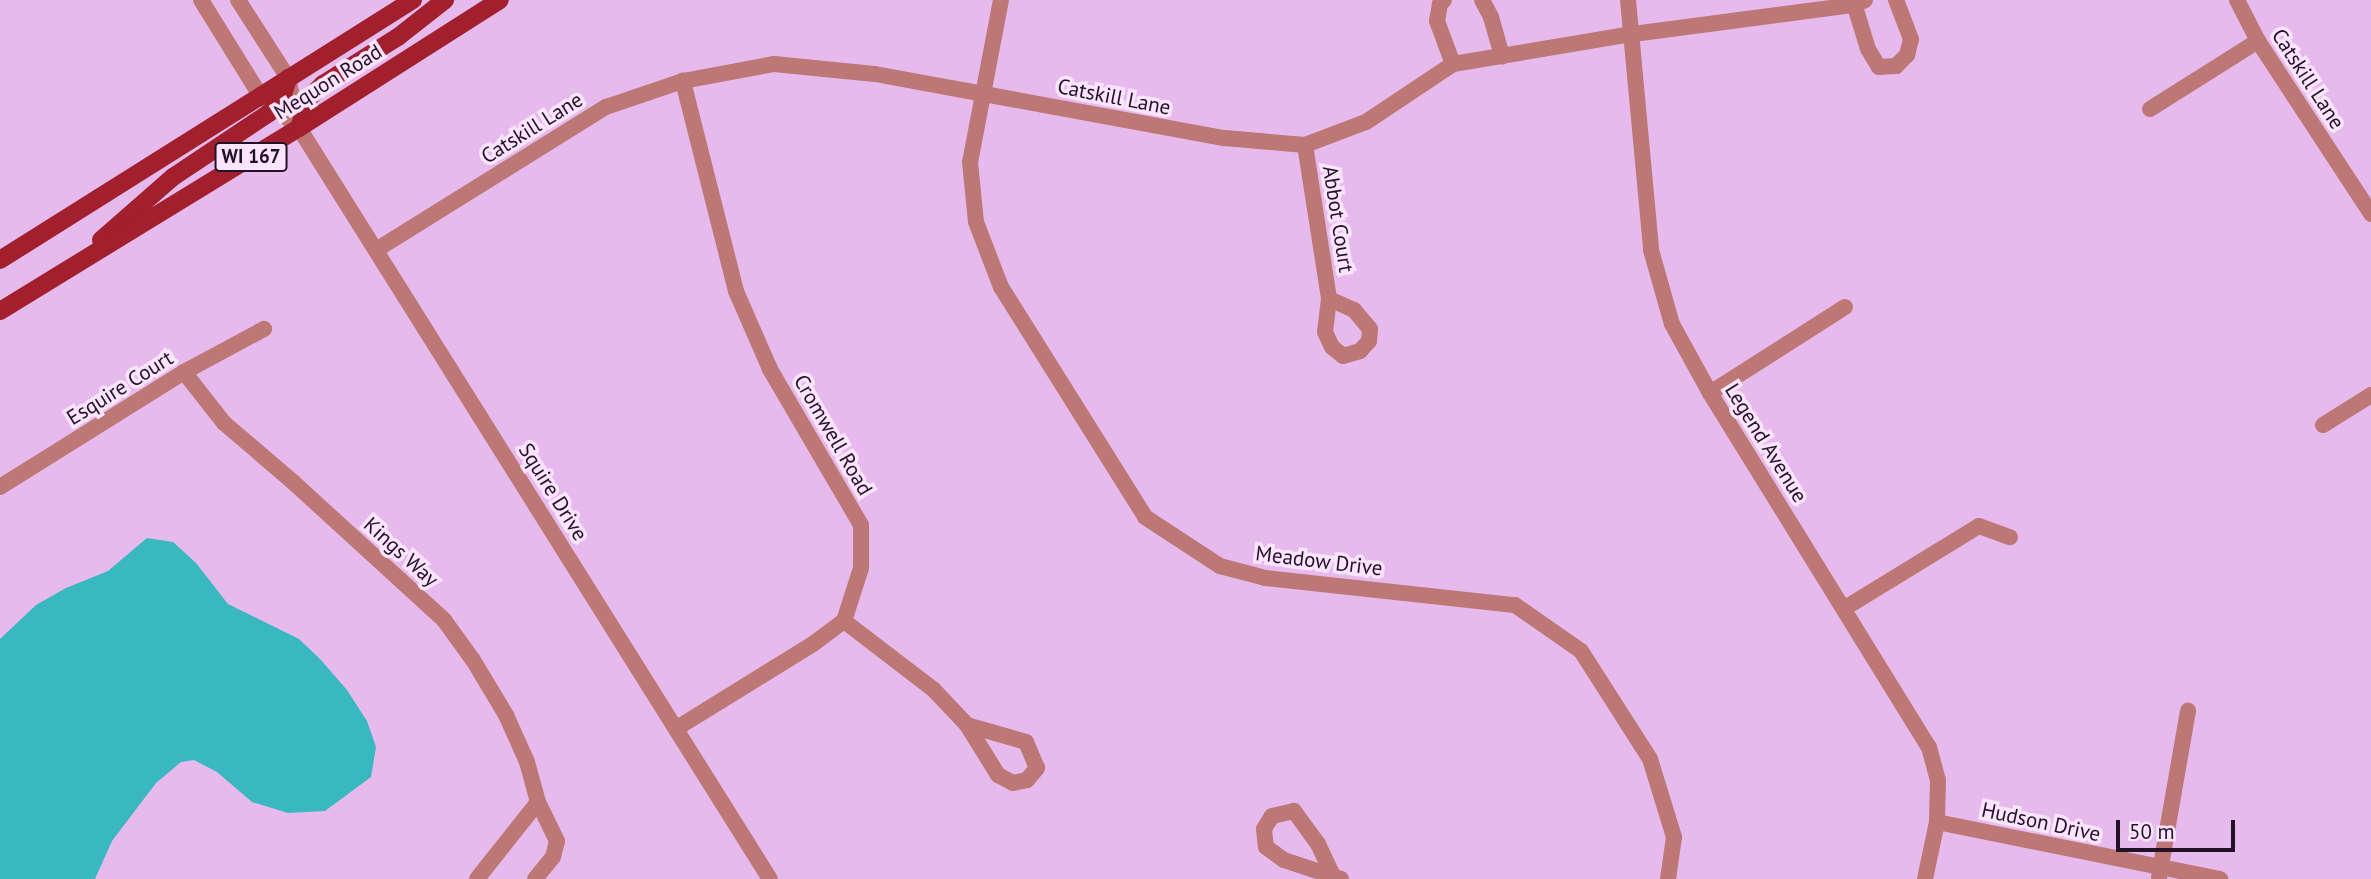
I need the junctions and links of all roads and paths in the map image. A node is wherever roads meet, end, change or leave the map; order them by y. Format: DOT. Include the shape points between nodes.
graph roads {
  1 [pos="201,0"];
  2 [pos="238,0"];
  3 [pos="413,0"];
  4 [pos="445,0"];
  5 [pos="500,0"];
  6 [pos="1001,0"];
  7 [pos="1444,0"];
  8 [pos="1482,0"];
  9 [pos="1628,0"];
  10 [pos="1896,0"];
  11 [pos="2236,0"];
  12 [pos="1858,2"];
  13 [pos="1633,34"];
  14 [pos="2258,41"];
  15 [pos="1503,56"];
  16 [pos="1453,64"];
  17 [pos="288,78"];
  18 [pos="683,81"];
  19 [pos="983,94"];
  20 [pos="260,95"];
  21 [pos="275,107"];
  22 [pos="2150,108"];
  23 [pos="299,128"];
  24 [pos="1305,145"];
  25 [pos="2371,214"];
  26 [pos="376,250"];
  27 [pos="0,260"];
  28 [pos="81,260"];
  29 [pos="1329,299"];
  30 [pos="1845,307"];
  31 [pos="0,311"];
  32 [pos="264,329"];
  33 [pos="184,372"];
  34 [pos="1710,393"];
  35 [pos="2371,395"];
  36 [pos="2323,425"];
  37 [pos="0,487"];
  38 [pos="2010,537"];
  39 [pos="1845,608"];
  40 [pos="844,621"];
  41 [pos="2188,710"];
  42 [pos="967,725"];
  43 [pos="677,727"];
  44 [pos="538,802"];
  45 [pos="1937,822"];
  46 [pos="2159,874"];
  47 [pos="1337,877"];
  48 [pos="477,879"];
  49 [pos="535,879"];
  50 [pos="770,879"];
  51 [pos="1668,879"];
  52 [pos="1925,879"];
  53 [pos="2220,879"];
  1 -- 20 [label="street, Squire Drive"];
  2 -- 17 [label="street, Squire Drive"];
  3 -- 17 [label="main road, Mequon Road / WI 167"];
  4 -- 23 [label="main road" via="398,37 323,84 309,98"];
  5 -- 23 [label="main road, Mequon Road / WI 167"];
  6 -- 19 [label="street, Meadow Drive"];
  7 -- 16 [label="street" via="1437,21"];
  8 -- 15 [label="street"];
  9 -- 13 [label="street, Legend Avenue"];
  10 -- 12 [label="street" via="1911,39 1907,55 1896,66 1879,67 1868,48"];
  11 -- 14 [label="street, Catskill Lane"];
  12 -- 13 [label="street, Catskill Lane"];
  13 -- 15 [label="street, Catskill Lane"];
  13 -- 34 [label="street, Legend Avenue" via="1651,250 1672,324"];
  14 -- 22 [label="street"];
  14 -- 25 [label="street, Catskill Lane"];
  15 -- 16 [label="street, Catskill Lane"];
  16 -- 24 [label="street, Catskill Lane" via="1367,122"];
  17 -- 20 [label="main road, Mequon Road / WI 167"];
  17 -- 21 [label="main road"];
  17 -- 23 [label="street, Squire Drive"];
  18 -- 19 [label="street, Catskill Lane" via="774,64 875,74"];
  18 -- 26 [label="street, Catskill Lane" via="606,107"];
  18 -- 40 [label="street, Cromwell Road" via="736,291 770,369 861,525 861,568"];
  19 -- 24 [label="street, Catskill Lane" via="1225,138"];
  19 -- 51 [label="street, Meadow Drive" via="970,162 976,222 1002,287 1145,517 1220,566 1265,578 1515,605 1581,651 1650,758 1674,837"];
  20 -- 21 [label="street, Squire Drive"];
  20 -- 27 [label="main road, Mequon Road / WI 167"];
  21 -- 23 [label="street, Squire Drive"];
  21 -- 28 [label="main road" via="173,177"];
  23 -- 26 [label="street, Squire Drive"];
  23 -- 28 [label="main road, Mequon Road / WI 167"];
  24 -- 29 [label="street, Abbot Court"];
  26 -- 43 [label="street, Squire Drive"];
  28 -- 31 [label="main road, Mequon Road / WI 167"];
  30 -- 34 [label="street"];
  32 -- 33 [label="street, Esquire Court"];
  33 -- 37 [label="street, Esquire Court"];
  33 -- 44 [label="street, Kings Way" via="224,423 444,620 506,715"];
  34 -- 39 [label="street, Legend Avenue"];
  35 -- 36 [label="street"];
  38 -- 39 [label="street" via="1979,526"];
  39 -- 45 [label="street, Legend Avenue" via="1929,747 1938,780"];
  40 -- 42 [label="street" via="933,690"];
  40 -- 43 [label="street"];
  41 -- 46 [label="street"];
  43 -- 50 [label="street, Squire Drive"];
  44 -- 48 [label="street"];
  44 -- 49 [label="street, Kings Way" via="557,841 553,857"];
  45 -- 46 [label="street, Hudson Drive"];
  45 -- 52 [label="street, Legend Avenue"];
  46 -- 53 [label="street, Hudson Drive"];
  47 -- 47 [label="street" via="1294,811 1272,816 1264,829 1266,847 1284,860"];
}
